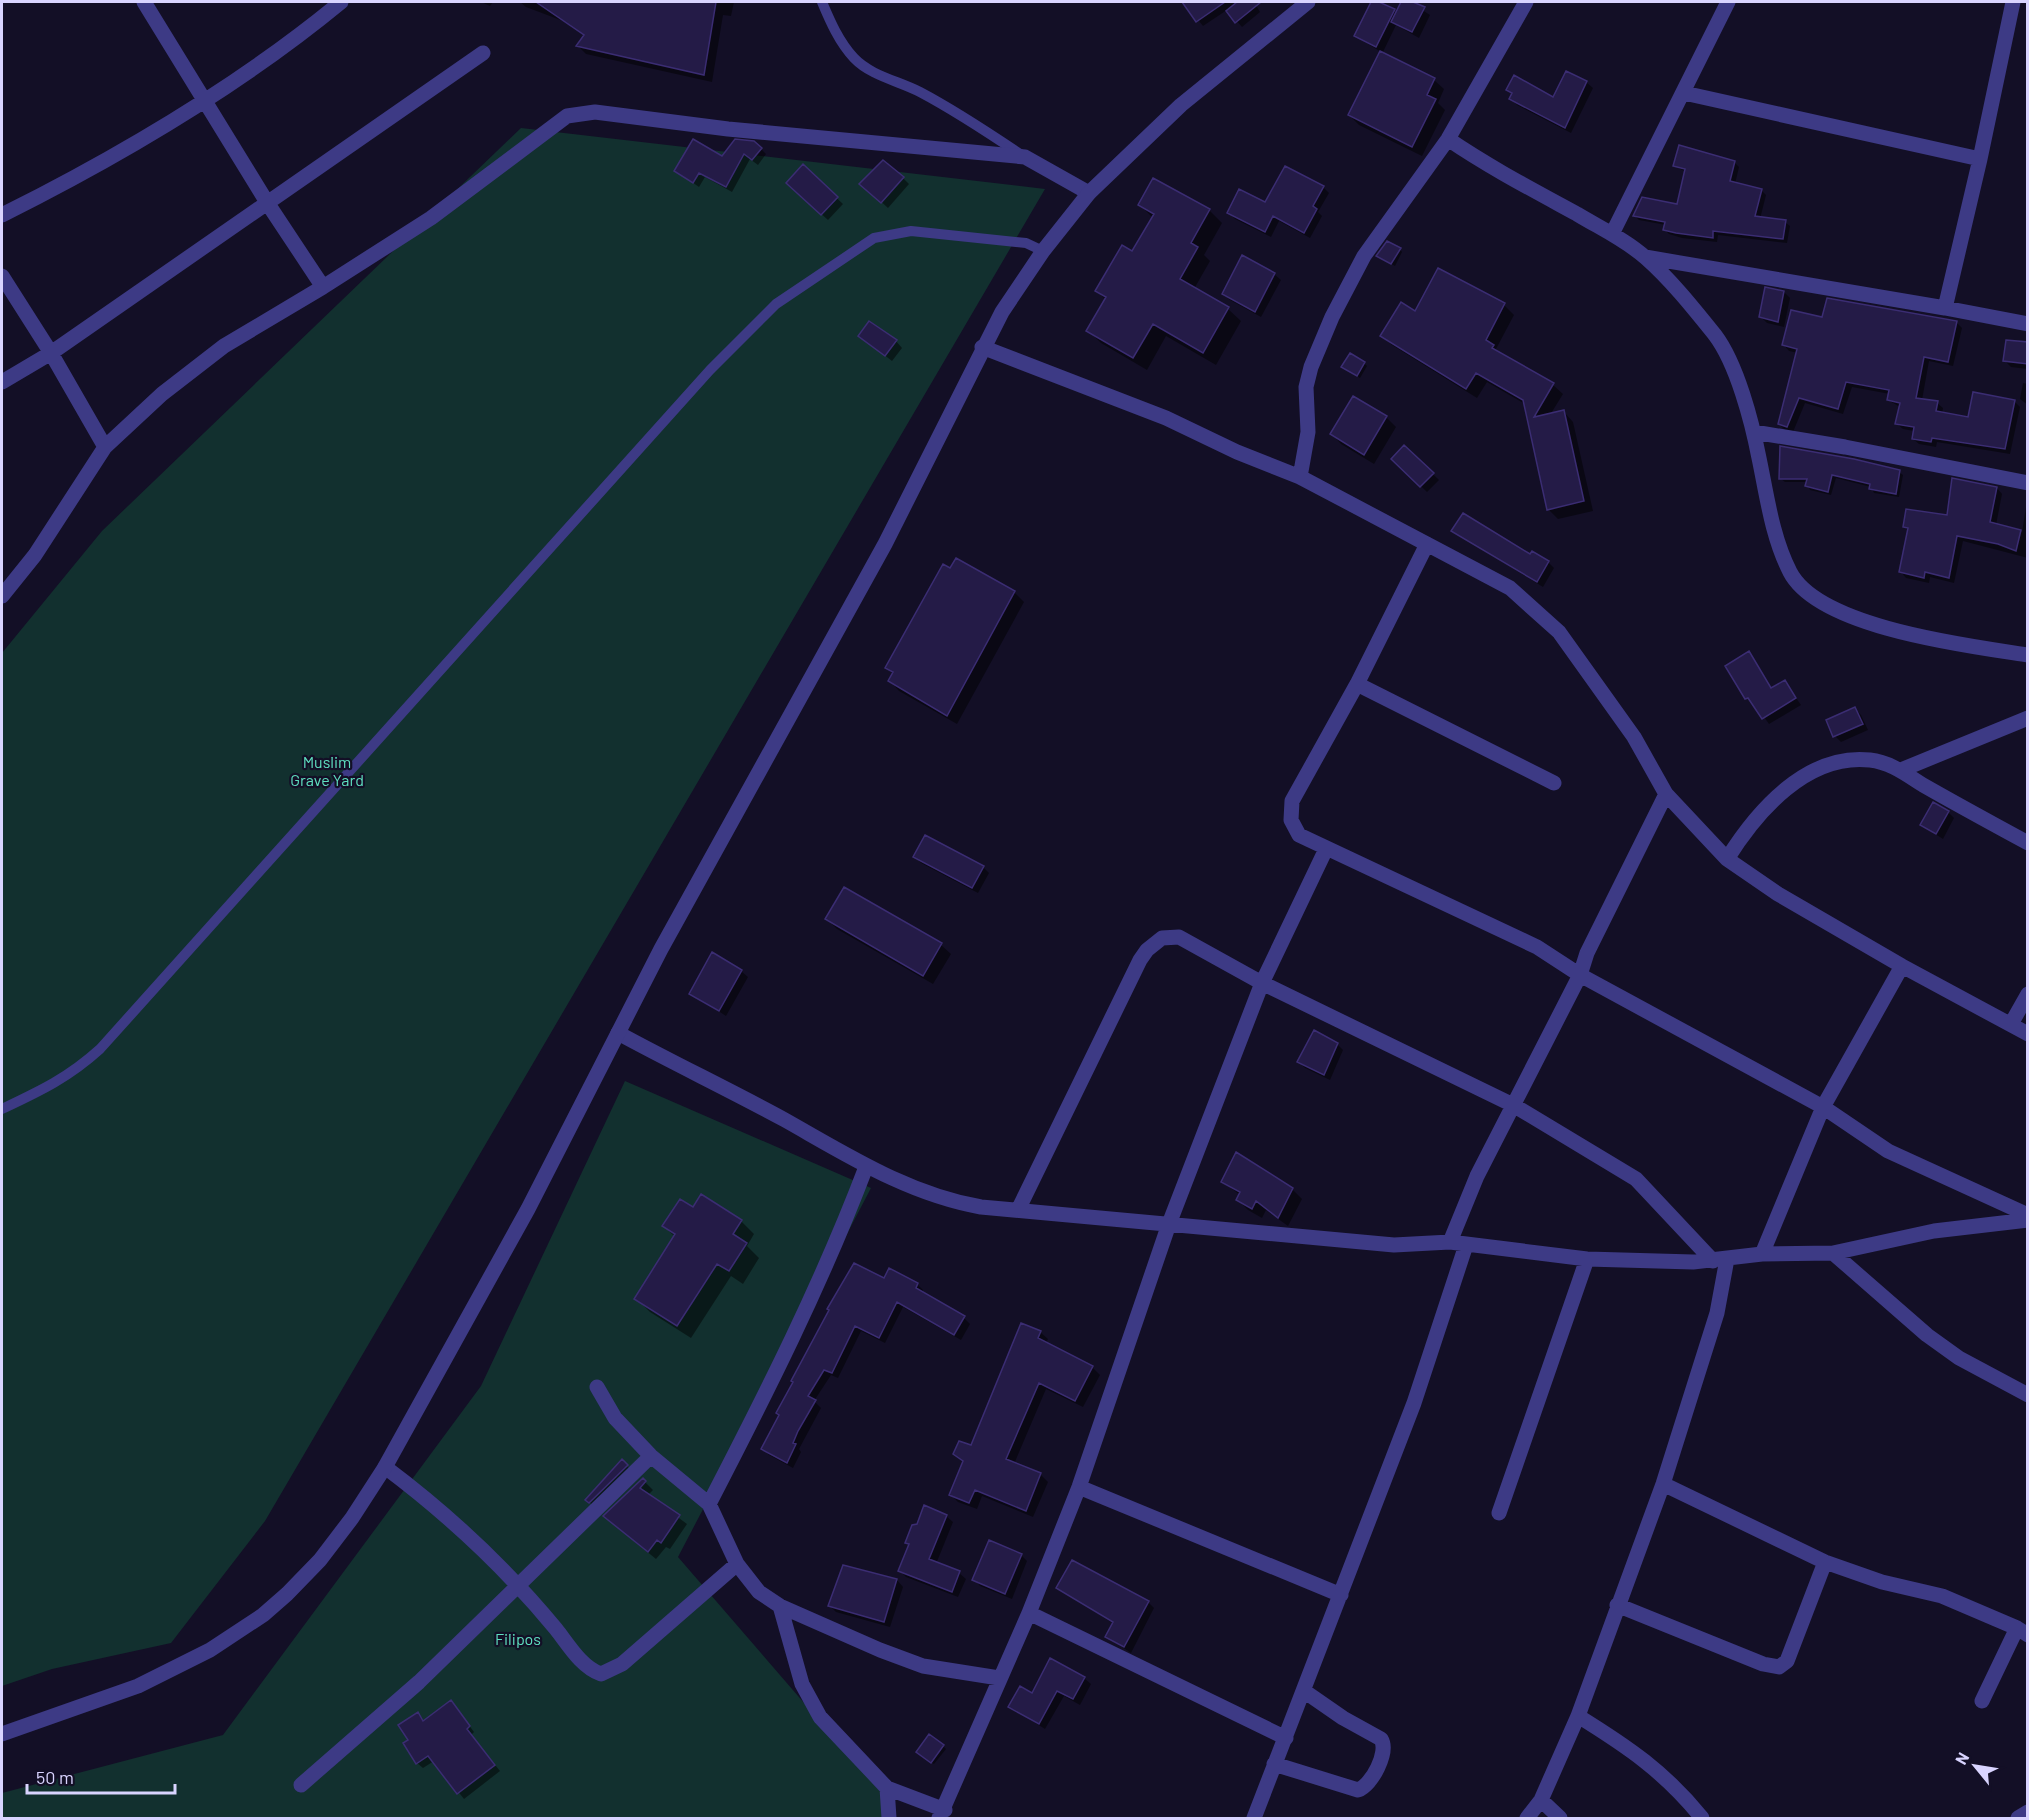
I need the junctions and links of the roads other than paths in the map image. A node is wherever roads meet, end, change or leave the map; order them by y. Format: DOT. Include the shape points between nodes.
graph roads {
  1 [pos="144,2"];
  2 [pos="341,2"];
  3 [pos="822,2"];
  4 [pos="1308,2"];
  5 [pos="1526,2"];
  6 [pos="1728,2"];
  7 [pos="2013,2"];
  8 [pos="2028,4"];
  9 [pos="483,53"];
  10 [pos="1684,93"];
  11 [pos="204,101"];
  12 [pos="1448,139"];
  13 [pos="1025,157"];
  14 [pos="1980,159"];
  15 [pos="1089,194"];
  16 [pos="268,204"];
  17 [pos="2,215"];
  18 [pos="1612,234"];
  19 [pos="1043,250"];
  20 [pos="1645,257"];
  21 [pos="2,276"];
  22 [pos="323,287"];
  23 [pos="1944,308"];
  24 [pos="2028,324"];
  25 [pos="982,347"];
  26 [pos="51,353"];
  27 [pos="2,382"];
  28 [pos="1754,432"];
  29 [pos="105,447"];
  30 [pos="1300,477"];
  31 [pos="2028,483"];
  32 [pos="1427,544"];
  33 [pos="2,596"];
  34 [pos="2028,656"];
  35 [pos="1357,684"];
  36 [pos="2028,718"];
  37 [pos="1901,770"];
  38 [pos="1554,783"];
  39 [pos="1666,794"];
  40 [pos="2028,843"];
  41 [pos="1326,849"];
  42 [pos="1727,859"];
  43 [pos="1902,966"];
  44 [pos="1580,975"];
  45 [pos="1262,983"];
  46 [pos="2028,994"];
  47 [pos="2011,1024"];
  48 [pos="618,1033"];
  49 [pos="2028,1034"];
  50 [pos="1513,1105"];
  51 [pos="1823,1107"];
  52 [pos="2,1108"];
  53 [pos="866,1167"];
  54 [pos="1018,1210"];
  55 [pos="2028,1215"];
  56 [pos="2028,1220"];
  57 [pos="1170,1224"];
  58 [pos="1450,1242"];
  59 [pos="1466,1245"];
  60 [pos="1833,1252"];
  61 [pos="1762,1254"];
  62 [pos="1587,1259"];
  63 [pos="1720,1260"];
  64 [pos="597,1387"];
  65 [pos="2028,1395"];
  66 [pos="651,1456"];
  67 [pos="385,1467"];
  68 [pos="1663,1484"];
  69 [pos="1079,1487"];
  70 [pos="709,1504"];
  71 [pos="1499,1513"];
  72 [pos="1825,1562"];
  73 [pos="737,1564"];
  74 [pos="519,1584"];
  75 [pos="1341,1595"];
  76 [pos="1617,1605"];
  77 [pos="780,1606"];
  78 [pos="1029,1613"];
  79 [pos="2022,1631"];
  80 [pos="999,1677"];
  81 [pos="1304,1691"];
  82 [pos="1982,1701"];
  83 [pos="1578,1716"];
  84 [pos="2,1734"];
  85 [pos="1286,1738"];
  86 [pos="1274,1764"];
  87 [pos="301,1785"];
  88 [pos="887,1788"];
  89 [pos="1541,1800"];
  90 [pos="2028,1812"];
  91 [pos="942,1814"];
  92 [pos="889,1818"];
  93 [pos="1254,1818"];
  94 [pos="1527,1818"];
  95 [pos="1560,1818"];
  96 [pos="1702,1818"];
  97 [pos="2018,1818"];
  1 -- 11 [label="street"];
  2 -- 11 [label="street" via="297,38"];
  3 -- 13 [label="lane" via="840,41 855,60 970,120"];
  4 -- 15 [label="street" via="1181,105"];
  5 -- 12 [label="street"];
  6 -- 10 [label="street"];
  7 -- 8 [label="street"];
  7 -- 14 [label="street"];
  9 -- 16 [label="street"];
  10 -- 14 [label="street"];
  10 -- 18 [label="street"];
  11 -- 16 [label="street"];
  11 -- 17 [label="street" via="120,154"];
  12 -- 18 [label="street"];
  12 -- 30 [label="street" via="1364,255 1332,317 1306,387 1308,432"];
  13 -- 15 [label="street"];
  13 -- 22 [label="street" via="581,112 567,116 431,218"];
  14 -- 23 [label="street"];
  15 -- 19 [label="street"];
  16 -- 22 [label="street"];
  16 -- 26 [label="street"];
  18 -- 20 [label="street"];
  19 -- 25 [label="street"];
  19 -- 52 [label="lane" via="1026,243 911,231 874,238 776,304 710,370 100,1049 53,1086"];
  20 -- 23 [label="street"];
  20 -- 28 [label="street" via="1692,307 1728,356"];
  21 -- 26 [label="street"];
  22 -- 29 [label="street" via="204,360"];
  23 -- 24 [label="street"];
  25 -- 30 [label="street" via="1166,418"];
  25 -- 48 [label="street" via="885,544"];
  26 -- 27 [label="street"];
  26 -- 29 [label="street"];
  28 -- 31 [label="street"];
  28 -- 34 [label="street" via="1780,549 1790,573 1805,590 1825,604 1875,624"];
  29 -- 33 [label="street" via="35,555"];
  30 -- 32 [label="street"];
  32 -- 35 [label="street"];
  32 -- 39 [label="street" via="1510,588 1559,632 1634,737"];
  35 -- 38 [label="street"];
  35 -- 41 [label="street" via="1290,810 1299,835"];
  36 -- 37 [label="street"];
  37 -- 40 [label="street"];
  37 -- 42 [label="street" via="1871,760 1839,761 1806,776 1761,813"];
  39 -- 42 [label="street"];
  39 -- 44 [label="street" via="1587,953"];
  41 -- 44 [label="street" via="1537,947"];
  41 -- 45 [label="street"];
  42 -- 43 [label="street" via="1778,894"];
  43 -- 47 [label="street"];
  43 -- 51 [label="street"];
  44 -- 50 [label="street"];
  44 -- 51 [label="street"];
  45 -- 50 [label="street"];
  45 -- 54 [label="street" via="1179,937 1154,943 1140,960"];
  45 -- 57 [label="street"];
  46 -- 47 [label="street"];
  47 -- 49 [label="street"];
  48 -- 53 [label="street"];
  48 -- 67 [label="street" via="528,1209"];
  50 -- 58 [label="street" via="1477,1176"];
  50 -- 63 [label="street" via="1636,1179"];
  51 -- 55 [label="street" via="1888,1151"];
  51 -- 61 [label="street"];
  53 -- 54 [label="street" via="950,1201"];
  53 -- 70 [label="street" via="842,1231 784,1358"];
  54 -- 57 [label="street"];
  56 -- 60 [label="street" via="1934,1231"];
  57 -- 58 [label="street" via="1394,1245"];
  57 -- 69 [label="street"];
  58 -- 59 [label="street"];
  59 -- 62 [label="street"];
  59 -- 75 [label="street" via="1414,1403"];
  60 -- 61 [label="street"];
  60 -- 65 [label="street" via="1927,1335 1959,1358"];
  61 -- 63 [label="street"];
  62 -- 63 [label="street"];
  62 -- 71 [label="street"];
  63 -- 68 [label="street" via="1716,1313"];
  64 -- 66 [label="street" via="615,1418"];
  66 -- 70 [label="street"];
  66 -- 74 [label="street"];
  67 -- 74 [label="street" via="468,1533"];
  67 -- 84 [label="street" via="320,1560 263,1615 173,1671"];
  68 -- 72 [label="street"];
  68 -- 76 [label="street"];
  69 -- 75 [label="street"];
  69 -- 78 [label="street"];
  70 -- 73 [label="street"];
  72 -- 76 [label="street" via="1787,1661 1779,1667"];
  72 -- 79 [label="street" via="1882,1582 1942,1596"];
  73 -- 74 [label="street" via="622,1664 601,1674 582,1661"];
  73 -- 77 [label="street" via="753,1586"];
  74 -- 87 [label="street" via="419,1682"];
  75 -- 81 [label="street"];
  76 -- 83 [label="street"];
  77 -- 80 [label="street" via="923,1666"];
  77 -- 88 [label="street" via="802,1684 820,1717"];
  78 -- 80 [label="street"];
  78 -- 85 [label="street"];
  79 -- 82 [label="street"];
  80 -- 91 [label="street"];
  81 -- 85 [label="street"];
  81 -- 86 [label="street" via="1381,1739 1383,1749 1370,1782 1358,1790"];
  83 -- 89 [label="street"];
  83 -- 96 [label="street" via="1633,1750 1681,1792"];
  85 -- 86 [label="street"];
  86 -- 93 [label="street"];
  88 -- 91 [label="street"];
  88 -- 92 [label="street"];
  89 -- 94 [label="street"];
  89 -- 95 [label="street"];
  90 -- 97 [label="street"];
}
